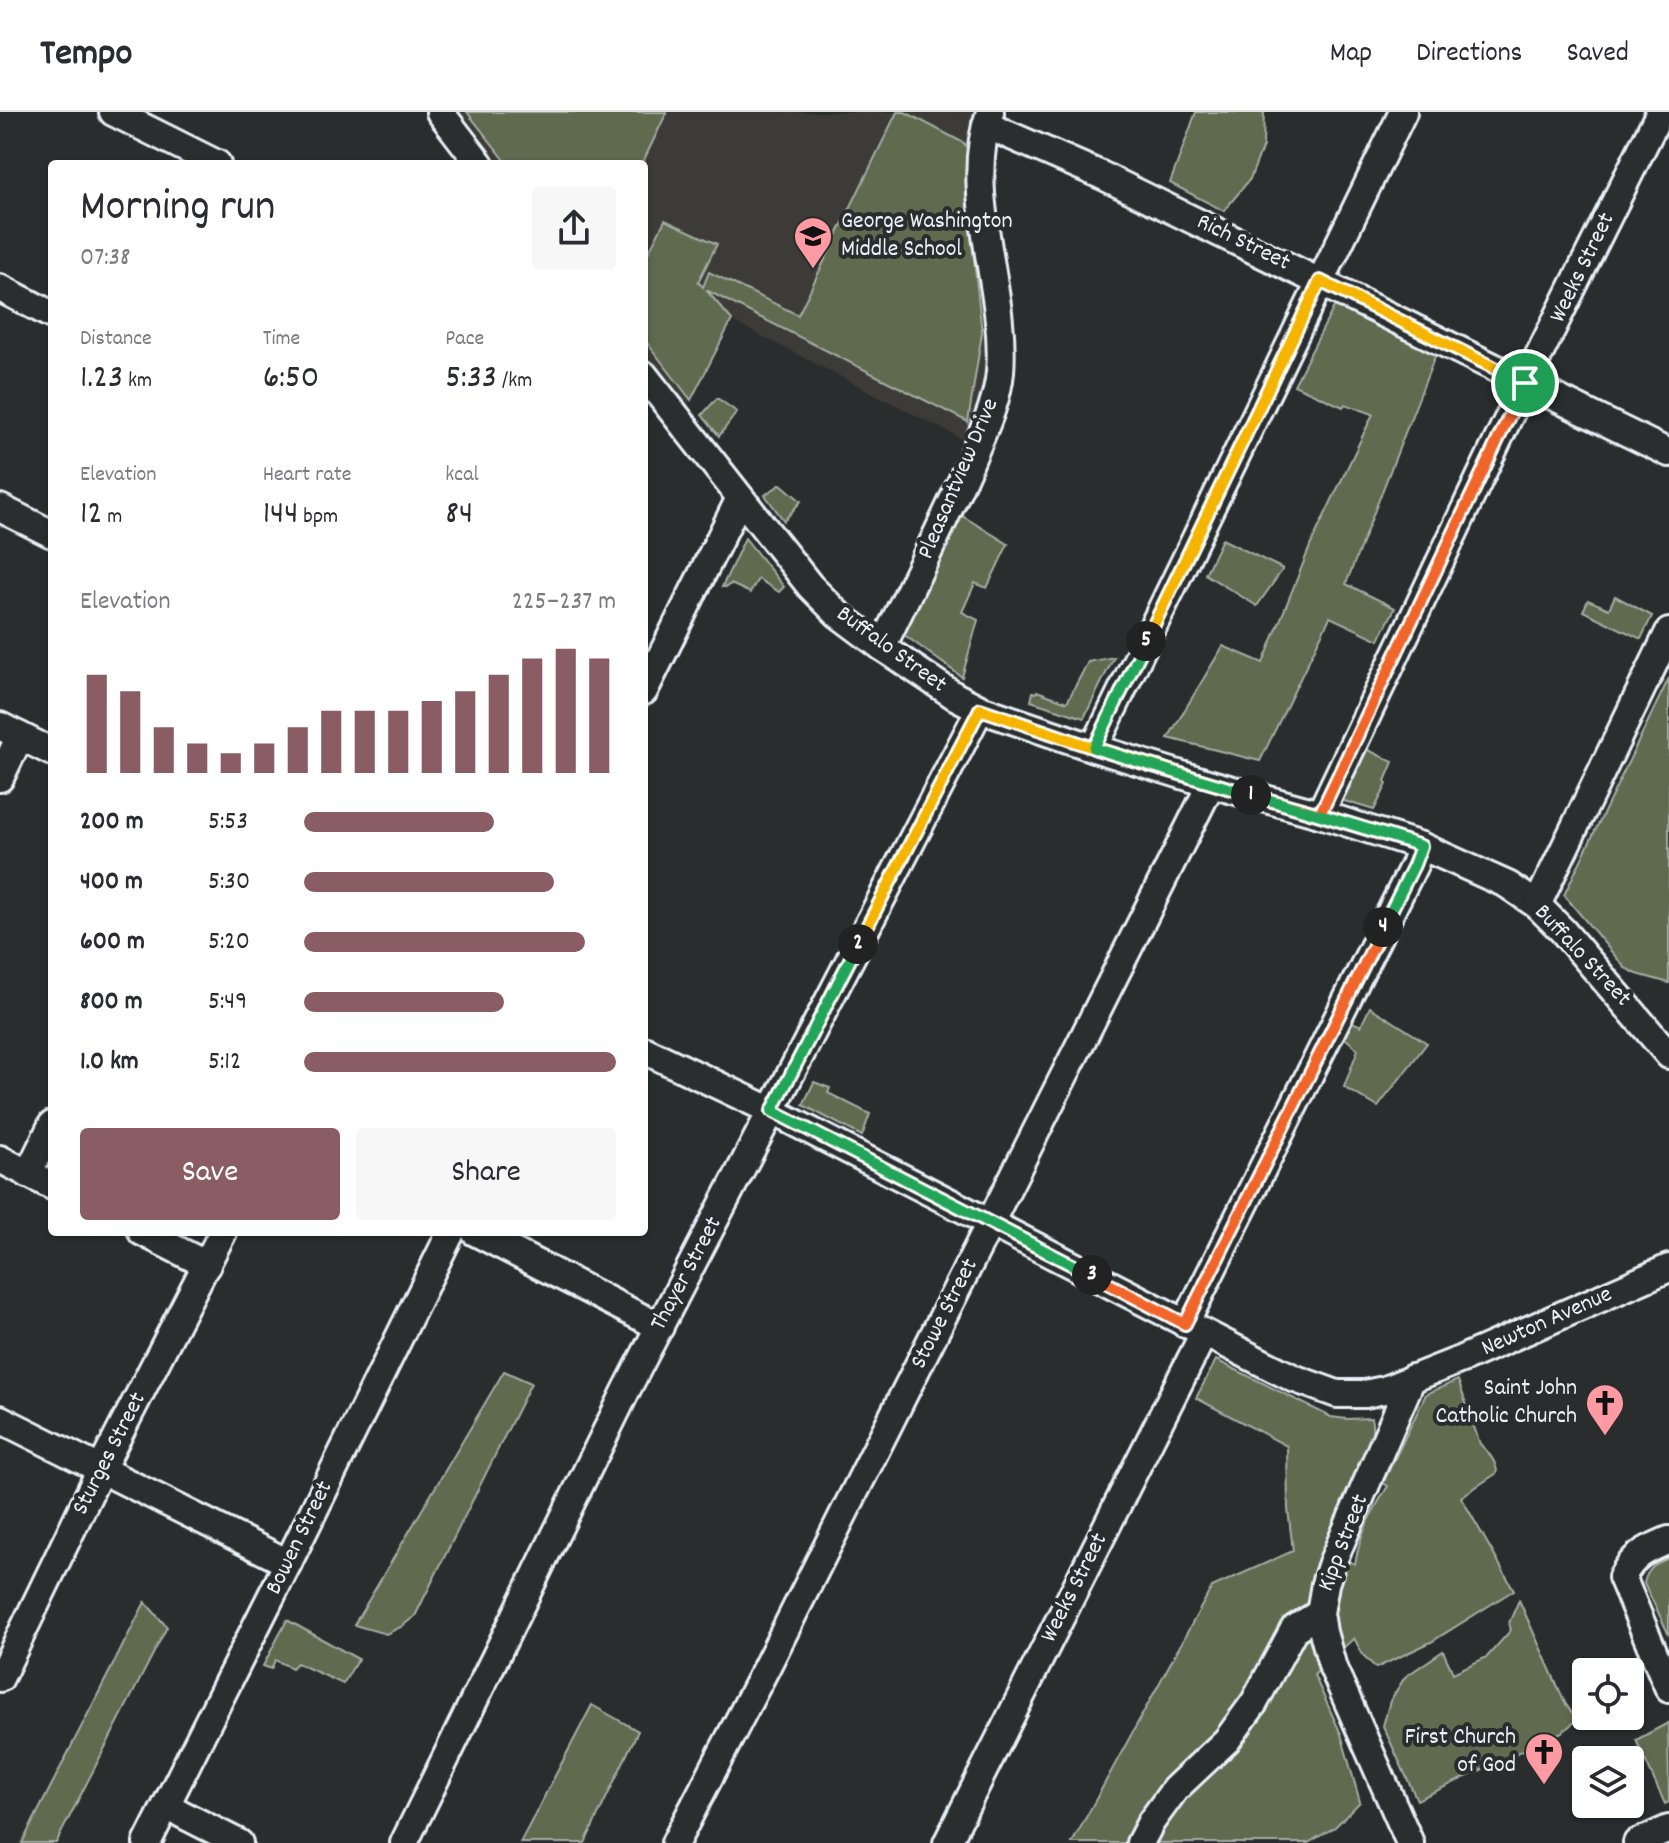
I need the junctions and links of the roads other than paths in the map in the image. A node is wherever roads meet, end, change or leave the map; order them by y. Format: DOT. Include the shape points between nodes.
graph roads {
  1 [pos="113,112"];
  2 [pos="440,112"];
  3 [pos="1403,112"];
  4 [pos="1660,112"];
  5 [pos="988,118"];
  6 [pos="209,160"];
  7 [pos="477,160"];
  8 [pos="1320,281"];
  9 [pos="0,288"];
  10 [pos="48,313"];
  11 [pos="648,380"];
  12 [pos="1525,383"];
  13 [pos="1669,453"];
  14 [pos="740,498"];
  15 [pos="0,508"];
  16 [pos="48,532"];
  17 [pos="1669,632"];
  18 [pos="882,647"];
  19 [pos="648,683"];
  20 [pos="980,709"];
  21 [pos="10,731"];
  22 [pos="1094,748"];
  23 [pos="48,750"];
  24 [pos="0,778"];
  25 [pos="1211,784"];
  26 [pos="1320,814"];
  27 [pos="1421,846"];
  28 [pos="1537,905"];
  29 [pos="648,1052"];
  30 [pos="1669,1055"];
  31 [pos="772,1111"];
  32 [pos="48,1133"];
  33 [pos="0,1159"];
  34 [pos="28,1174"];
  35 [pos="48,1184"];
  36 [pos="991,1223"];
  37 [pos="150,1236"];
  38 [pos="221,1236"];
  39 [pos="449,1236"];
  40 [pos="483,1236"];
  41 [pos="207,1265"];
  42 [pos="1669,1268"];
  43 [pos="660,1327"];
  44 [pos="1194,1329"];
  45 [pos="1412,1378"];
  46 [pos="0,1419"];
  47 [pos="101,1469"];
  48 [pos="1669,1540"];
  49 [pos="288,1563"];
  50 [pos="1320,1613"];
  51 [pos="1,1671"];
  52 [pos="1669,1689"];
  53 [pos="166,1806"];
  54 [pos="1669,1829"];
  55 [pos="147,1843"];
  56 [pos="239,1843"];
  57 [pos="404,1843"];
  58 [pos="675,1843"];
  59 [pos="947,1843"];
  60 [pos="1140,1843"];
  61 [pos="1410,1843"];
  62 [pos="1637,1843"];
  1 -- 6 [label="street"];
  2 -- 7 [label="street"];
  3 -- 8 [label="street"];
  4 -- 12 [label="street, Weeks Street"];
  5 -- 8 [label="street, Rich Street"];
  5 -- 18 [label="street, Pleasantview Drive" via="981,174 999,311 998,389 955,495"];
  8 -- 12 [label="street, Rich Street"];
  8 -- 22 [label="street"];
  9 -- 10 [label="street"];
  11 -- 14 [label="street, Buffalo Street"];
  12 -- 13 [label="street, Rich Street"];
  12 -- 26 [label="street, Weeks Street"];
  14 -- 18 [label="street, Buffalo Street" via="810,586"];
  14 -- 19 [label="street"];
  15 -- 16 [label="street"];
  17 -- 28 [label="street"];
  18 -- 20 [label="street, Buffalo Street"];
  20 -- 22 [label="street, Buffalo Street"];
  20 -- 31 [label="street, Thayer Street"];
  21 -- 23 [label="street"];
  21 -- 24 [label="street"];
  22 -- 25 [label="street, Buffalo Street"];
  25 -- 26 [label="street, Buffalo Street"];
  25 -- 36 [label="street, Stowe Street"];
  26 -- 27 [label="street, Buffalo Street"];
  27 -- 28 [label="street, Buffalo Street" via="1508,885"];
  27 -- 44 [label="street, Weeks Street"];
  28 -- 30 [label="street, Buffalo Street"];
  29 -- 31 [label="street, Newton Avenue"];
  31 -- 36 [label="street, Newton Avenue"];
  31 -- 43 [label="street, Thayer Street"];
  32 -- 34 [label="street"];
  33 -- 34 [label="street"];
  34 -- 35 [label="street"];
  36 -- 44 [label="street, Newton Avenue"];
  36 -- 58 [label="street, Stowe Street"];
  37 -- 41 [label="street"];
  38 -- 41 [label="street, Sturges Street"];
  39 -- 49 [label="street, Bowen Street"];
  40 -- 43 [label="street"];
  41 -- 47 [label="street, Sturges Street"];
  42 -- 45 [label="street, Newton Avenue"];
  43 -- 57 [label="street, Thayer Street"];
  44 -- 45 [label="street, Newton Avenue" via="1337,1394 1365,1394"];
  44 -- 59 [label="street, Weeks Street"];
  45 -- 50 [label="street, Kipp Street" via="1332,1563"];
  46 -- 47 [label="street"];
  47 -- 49 [label="street"];
  47 -- 51 [label="street, Sturges Street"];
  48 -- 52 [label="street" via="1639,1554 1622,1577"];
  49 -- 53 [label="street, Bowen Street"];
  50 -- 60 [label="street" via="1294,1629 1254,1703 1227,1740 1175,1789"];
  50 -- 61 [label="street, Kipp Street" via="1333,1668"];
  53 -- 55 [label="street, Bowen Street"];
  53 -- 56 [label="street"];
  54 -- 62 [label="street"];
}
